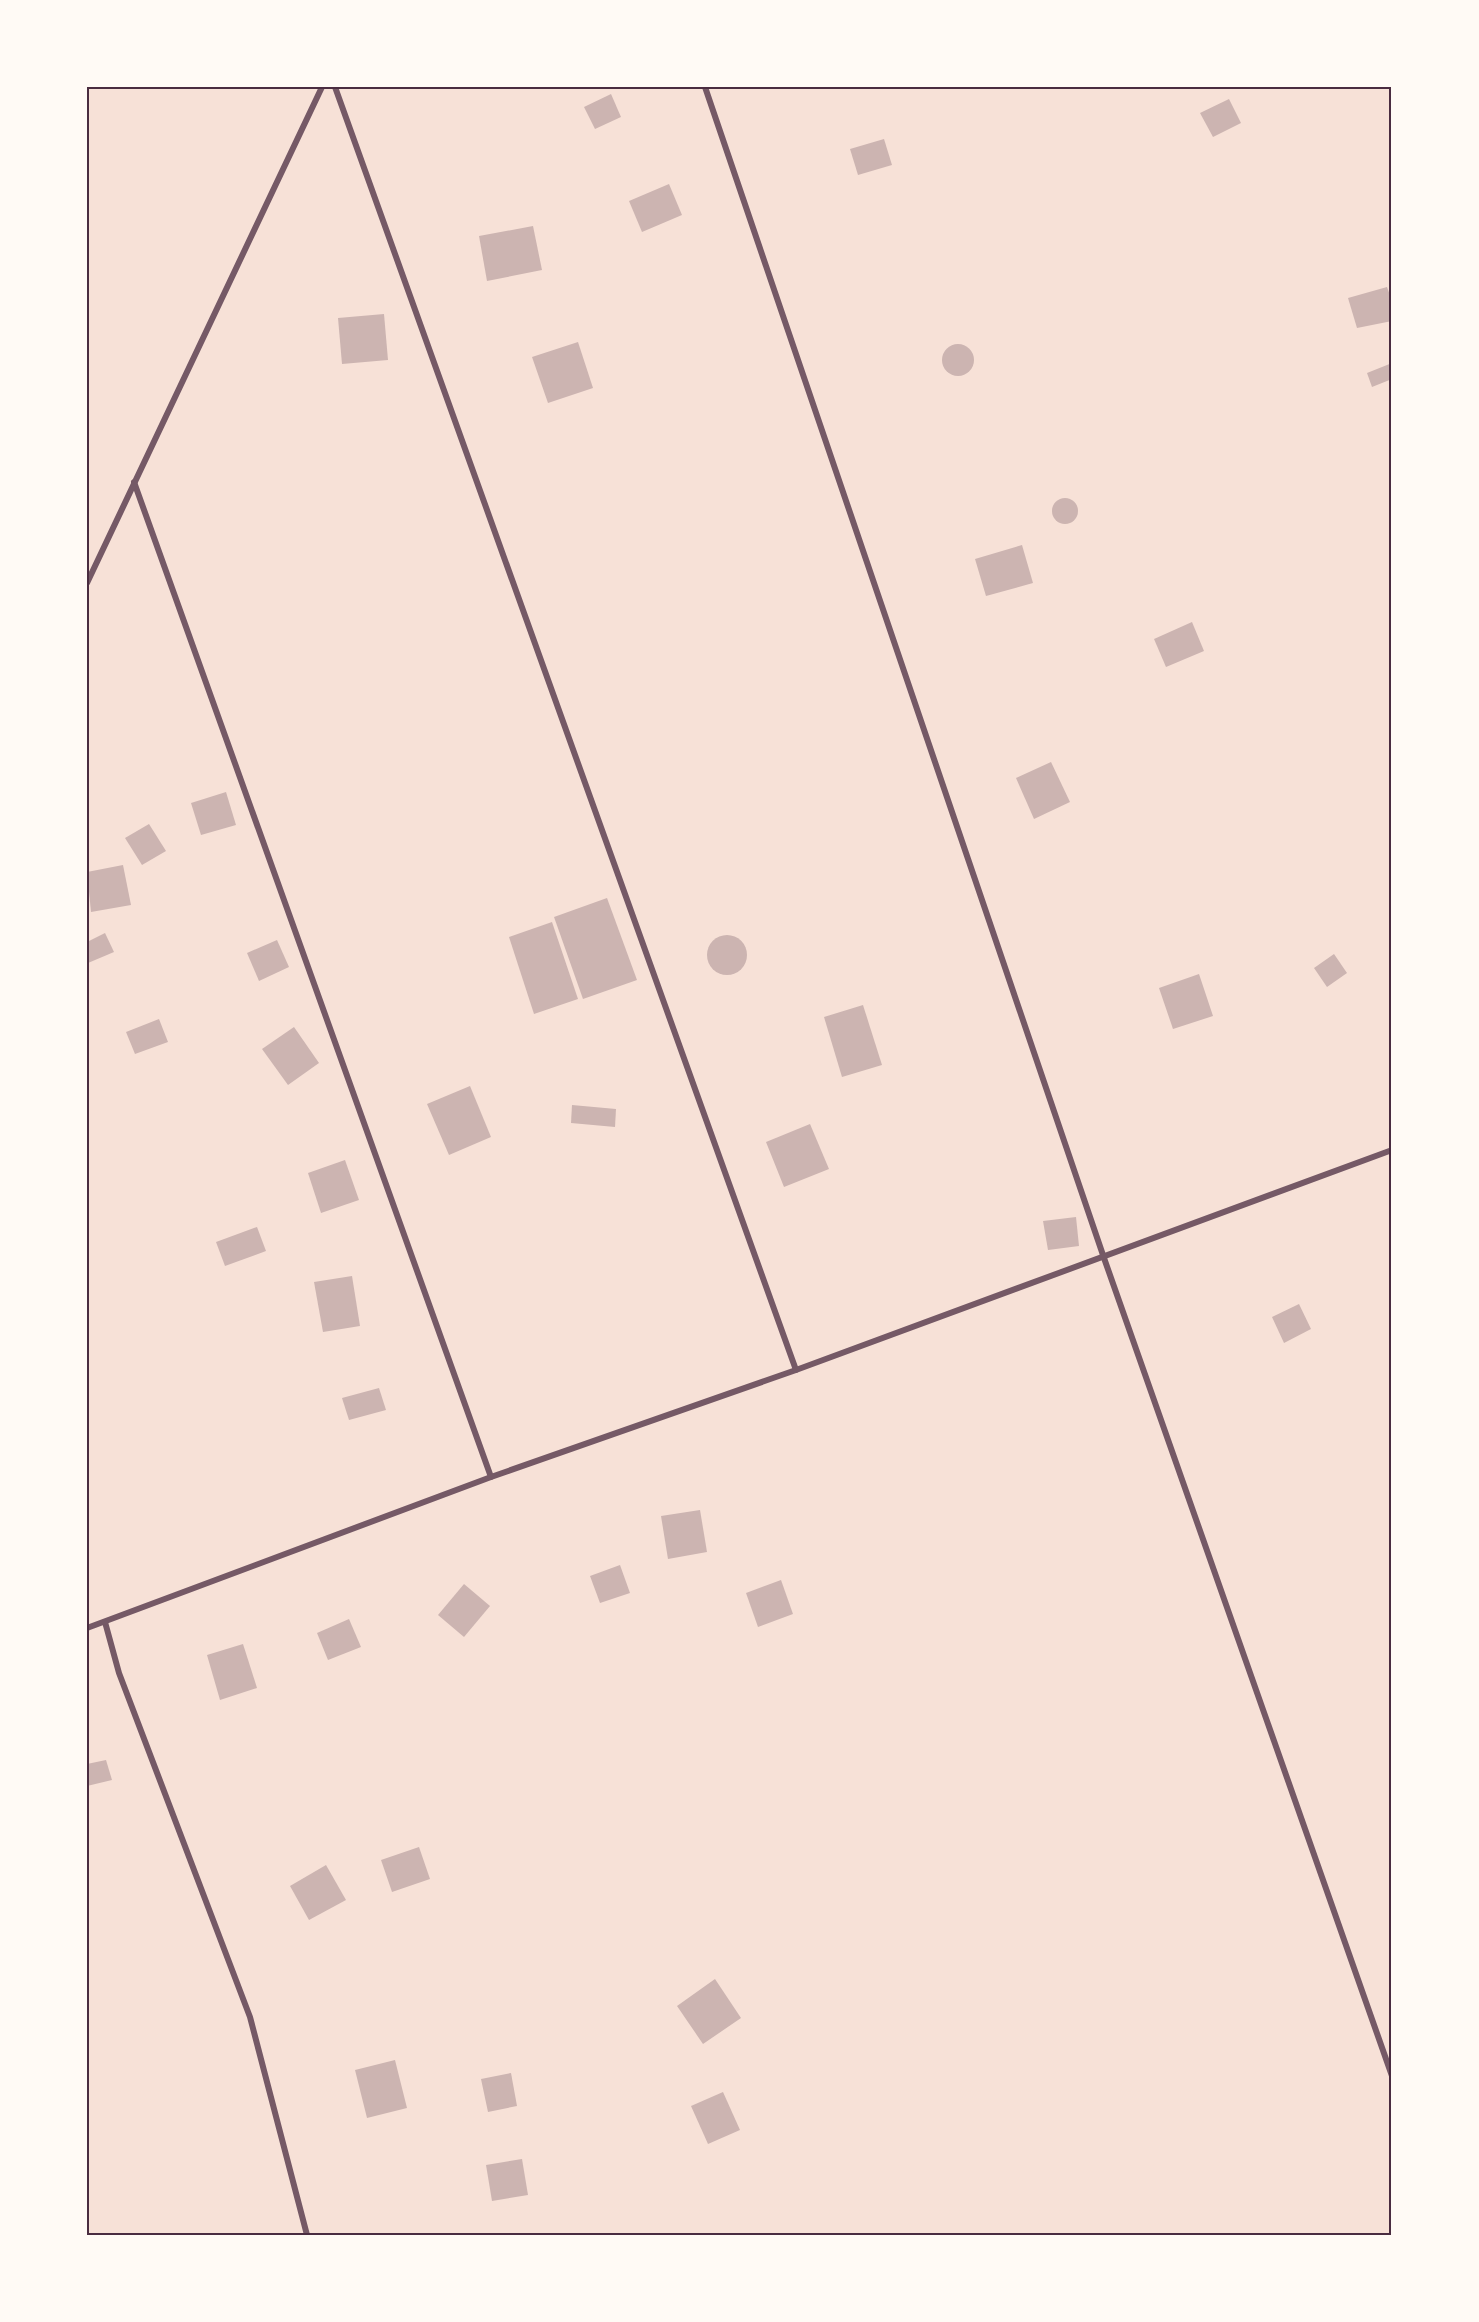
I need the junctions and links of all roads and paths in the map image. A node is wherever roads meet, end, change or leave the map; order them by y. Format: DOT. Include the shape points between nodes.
graph roads {
  1 [pos="322,87"];
  2 [pos="335,87"];
  3 [pos="705,87"];
  4 [pos="134,482"];
  5 [pos="87,583"];
  6 [pos="1392,1150"];
  7 [pos="1104,1258"];
  8 [pos="796,1370"];
  9 [pos="490,1477"];
  10 [pos="105,1622"];
  11 [pos="87,1628"];
  12 [pos="1392,2076"];
  13 [pos="307,2235"];
  1 -- 4 [label="street"];
  2 -- 8 [label="street"];
  3 -- 7 [label="street"];
  4 -- 5 [label="street"];
  4 -- 9 [label="street"];
  6 -- 7 [label="street"];
  7 -- 8 [label="street"];
  7 -- 12 [label="street"];
  8 -- 9 [label="street"];
  9 -- 10 [label="street"];
  10 -- 11 [label="street"];
  10 -- 13 [label="street" via="120,1673 250,2017"];
}
